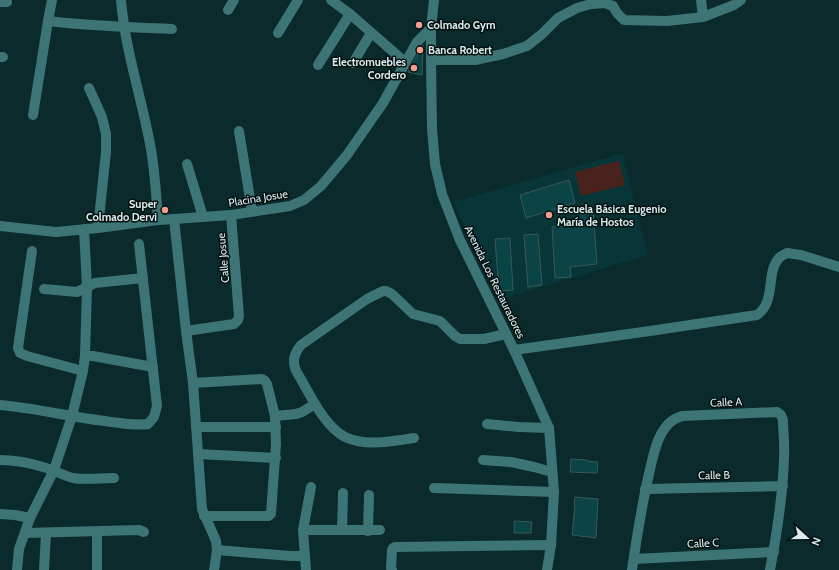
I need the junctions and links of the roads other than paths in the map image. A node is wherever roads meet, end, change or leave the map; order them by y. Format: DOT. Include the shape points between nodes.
graph roads {
  1 [pos="52,0"];
  2 [pos="121,0"];
  3 [pos="234,0"];
  4 [pos="298,0"];
  5 [pos="331,0"];
  6 [pos="434,0"];
  7 [pos="701,0"];
  8 [pos="741,0"];
  9 [pos="228,10"];
  10 [pos="350,14"];
  11 [pos="704,17"];
  12 [pos="48,20"];
  13 [pos="124,26"];
  14 [pos="431,28"];
  15 [pos="172,29"];
  16 [pos="278,33"];
  17 [pos="371,33"];
  18 [pos="431,60"];
  19 [pos="405,62"];
  20 [pos="353,63"];
  21 [pos="318,65"];
  22 [pos="89,88"];
  23 [pos="33,115"];
  24 [pos="239,131"];
  25 [pos="187,164"];
  26 [pos="252,212"];
  27 [pos="231,215"];
  28 [pos="203,217"];
  29 [pos="174,219"];
  30 [pos="158,220"];
  31 [pos="0,226"];
  32 [pos="98,228"];
  33 [pos="84,229"];
  34 [pos="139,244"];
  35 [pos="32,251"];
  36 [pos="839,266"];
  37 [pos="143,278"];
  38 [pos="87,287"];
  39 [pos="44,289"];
  40 [pos="186,331"];
  41 [pos="506,334"];
  42 [pos="514,350"];
  43 [pos="85,356"];
  44 [pos="152,367"];
  45 [pos="83,371"];
  46 [pos="193,383"];
  47 [pos="315,404"];
  48 [pos="0,405"];
  49 [pos="72,416"];
  50 [pos="275,416"];
  51 [pos="487,424"];
  52 [pos="196,427"];
  53 [pos="276,427"];
  54 [pos="549,428"];
  55 [pos="414,438"];
  56 [pos="198,454"];
  57 [pos="276,458"];
  58 [pos="0,460"];
  59 [pos="483,460"];
  60 [pos="54,470"];
  61 [pos="552,472"];
  62 [pos="114,478"];
  63 [pos="783,486"];
  64 [pos="311,487"];
  65 [pos="434,488"];
  66 [pos="645,488"];
  67 [pos="554,492"];
  68 [pos="343,493"];
  69 [pos="369,495"];
  70 [pos="0,514"];
  71 [pos="204,516"];
  72 [pos="30,518"];
  73 [pos="303,530"];
  74 [pos="342,530"];
  75 [pos="368,530"];
  76 [pos="380,530"];
  77 [pos="97,532"];
  78 [pos="144,532"];
  79 [pos="24,533"];
  80 [pos="46,533"];
  81 [pos="551,545"];
  82 [pos="217,550"];
  83 [pos="774,552"];
  84 [pos="304,556"];
  85 [pos="634,559"];
  86 [pos="17,570"];
  87 [pos="44,570"];
  88 [pos="97,570"];
  89 [pos="214,570"];
  90 [pos="306,570"];
  91 [pos="392,570"];
  92 [pos="547,570"];
  93 [pos="632,570"];
  94 [pos="770,570"];
  1 -- 12 [label="street"];
  2 -- 13 [label="street"];
  3 -- 9 [label="street"];
  4 -- 16 [label="street"];
  5 -- 10 [label="street"];
  6 -- 14 [label="street, Avenida Los Restauradores"];
  7 -- 11 [label="street"];
  8 -- 11 [label="street"];
  10 -- 17 [label="street"];
  10 -- 21 [label="street"];
  11 -- 18 [label="street" via="667,22 624,20 613,6 605,3 591,4 558,18 527,46 474,60"];
  12 -- 13 [label="street"];
  12 -- 23 [label="street"];
  13 -- 15 [label="street"];
  13 -- 30 [label="street" via="150,145"];
  14 -- 18 [label="street, Avenida Los Restauradores"];
  14 -- 19 [label="street, Placina Josue" via="417,42"];
  17 -- 19 [label="street"];
  17 -- 20 [label="street"];
  18 -- 41 [label="street, Avenida Los Restauradores" via="432,129 435,164 442,194 458,238"];
  19 -- 26 [label="street, Placina Josue" via="383,103 352,149 321,186 304,200 290,206"];
  22 -- 32 [label="street" via="102,117 106,134"];
  24 -- 26 [label="street"];
  25 -- 28 [label="street"];
  26 -- 27 [label="street, Placina Josue"];
  27 -- 28 [label="street, Placina Josue"];
  27 -- 40 [label="street, Calle Josue" via="238,320 234,324"];
  28 -- 29 [label="street, Placina Josue"];
  29 -- 30 [label="street, Placina Josue"];
  29 -- 40 [label="street"];
  30 -- 32 [label="street, Placina Josue"];
  31 -- 33 [label="street, Placina Josue" via="56,232"];
  32 -- 33 [label="street, Placina Josue"];
  33 -- 38 [label="street"];
  34 -- 37 [label="street"];
  35 -- 45 [label="street" via="18,348 20,353"];
  36 -- 42 [label="street" via="787,253 779,258 774,268 767,303 757,315"];
  37 -- 38 [label="street" via="95,283"];
  37 -- 44 [label="street"];
  38 -- 39 [label="street" via="77,292"];
  38 -- 43 [label="street"];
  40 -- 46 [label="street"];
  41 -- 42 [label="street, Avenida Los Restauradores"];
  41 -- 47 [label="street" via="484,339 460,339 440,321 413,314 392,294 383,292 367,299 313,336 296,351 295,368"];
  42 -- 54 [label="street, Avenida Los Restauradores"];
  43 -- 44 [label="street"];
  43 -- 45 [label="street"];
  44 -- 49 [label="street" via="157,406 154,417 148,424 136,425"];
  45 -- 49 [label="street"];
  46 -- 50 [label="street" via="262,379 267,384"];
  46 -- 52 [label="street"];
  47 -- 50 [label="street" via="296,414"];
  47 -- 55 [label="street" via="332,428 345,437 379,443"];
  48 -- 49 [label="street"];
  49 -- 60 [label="street"];
  50 -- 53 [label="street"];
  51 -- 54 [label="street"];
  52 -- 53 [label="street"];
  52 -- 56 [label="street"];
  53 -- 57 [label="street"];
  54 -- 61 [label="street, Avenida Los Restauradores"];
  56 -- 57 [label="street"];
  56 -- 71 [label="street"];
  57 -- 71 [label="street" via="270,515"];
  58 -- 60 [label="street"];
  59 -- 61 [label="street" via="511,462"];
  60 -- 62 [label="street" via="64,476 76,478"];
  60 -- 72 [label="street"];
  61 -- 67 [label="street, Avenida Los Restauradores"];
  63 -- 66 [label="street, Calle B"];
  63 -- 66 [label="street, Calle A" via="783,420 777,412 682,416 670,421 659,438"];
  63 -- 83 [label="street, Calle A"];
  64 -- 73 [label="street"];
  65 -- 67 [label="street"];
  66 -- 85 [label="street, Calle A"];
  67 -- 81 [label="street, Avenida Los Restauradores"];
  68 -- 74 [label="street"];
  69 -- 75 [label="street"];
  70 -- 72 [label="street"];
  71 -- 82 [label="street"];
  72 -- 79 [label="street"];
  73 -- 74 [label="street"];
  73 -- 84 [label="street"];
  74 -- 75 [label="street"];
  75 -- 76 [label="street"];
  77 -- 78 [label="street"];
  77 -- 80 [label="street"];
  77 -- 88 [label="street"];
  79 -- 80 [label="street"];
  79 -- 86 [label="street"];
  80 -- 87 [label="street"];
  81 -- 91 [label="street" via="395,547 392,550"];
  81 -- 92 [label="street, Avenida Los Restauradores"];
  82 -- 84 [label="street"];
  82 -- 89 [label="street"];
  83 -- 85 [label="street, Calle C"];
  83 -- 94 [label="street, Calle A"];
  84 -- 90 [label="street"];
  85 -- 93 [label="street, Calle A"];
}
